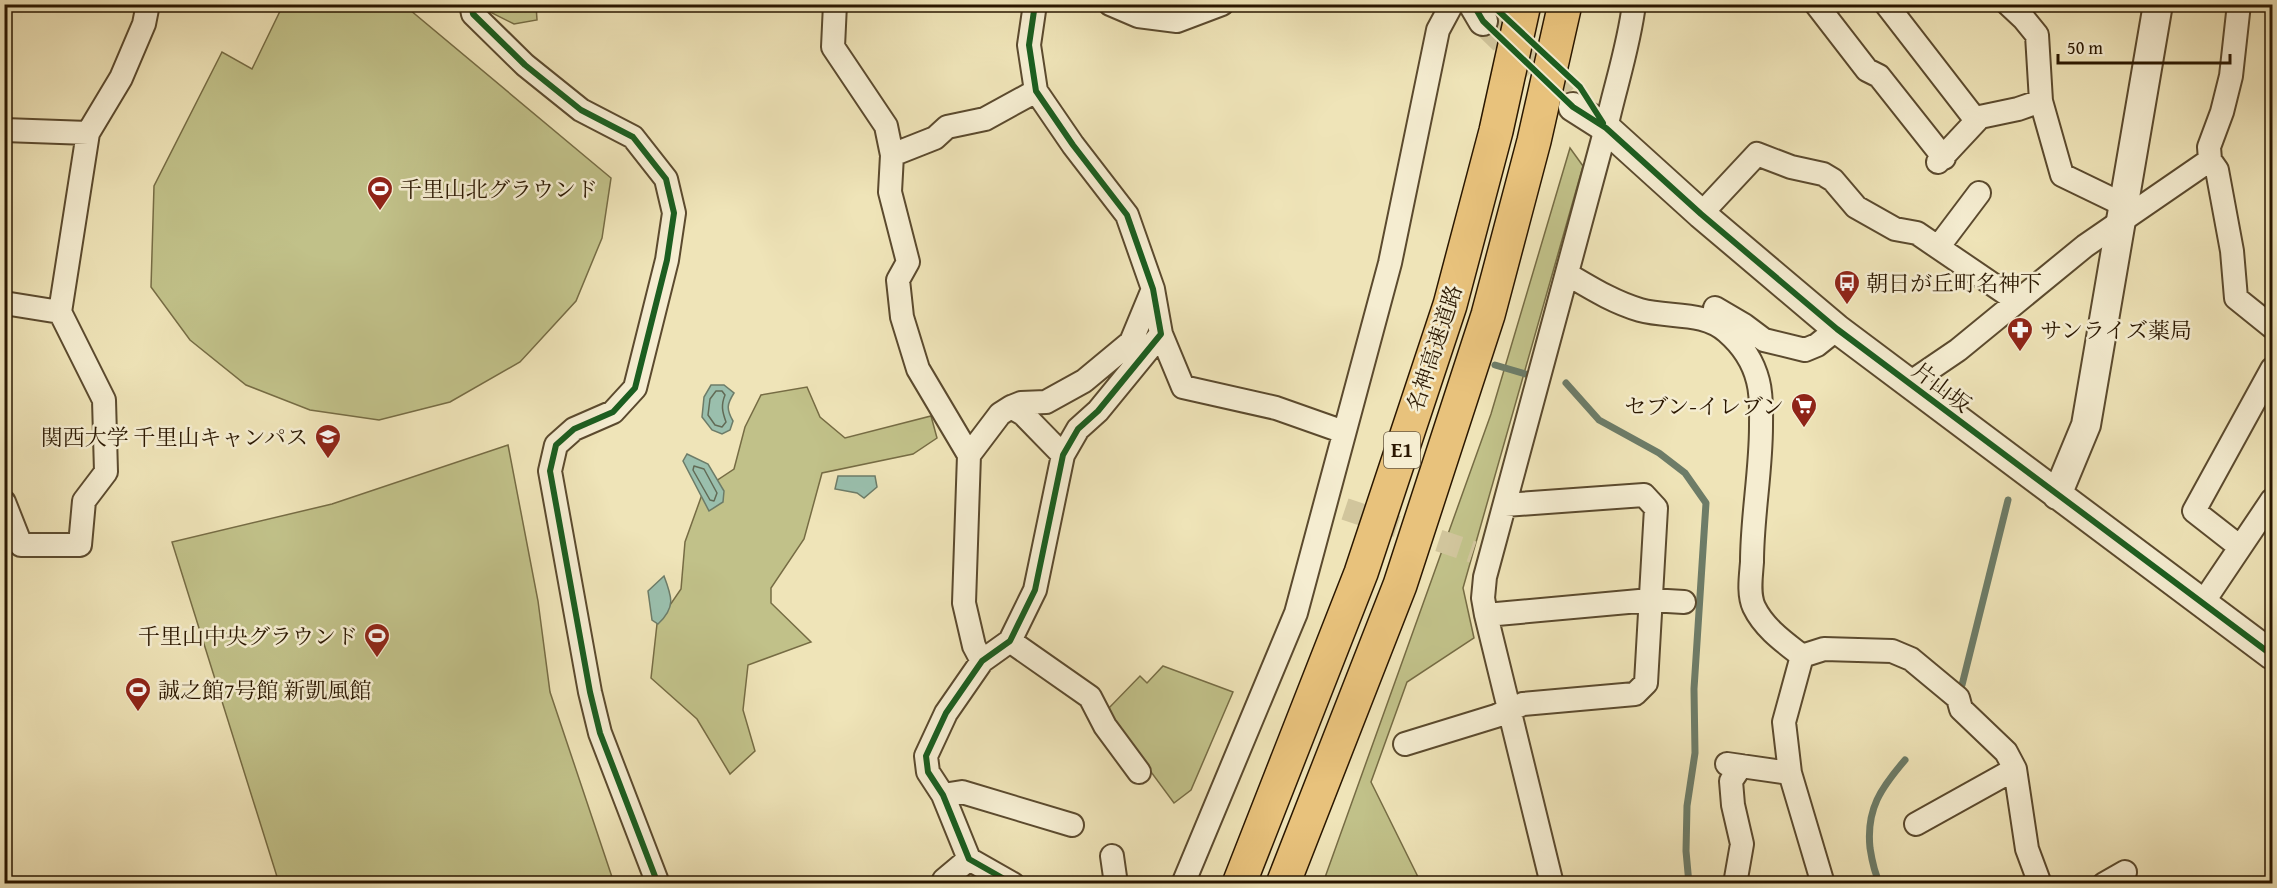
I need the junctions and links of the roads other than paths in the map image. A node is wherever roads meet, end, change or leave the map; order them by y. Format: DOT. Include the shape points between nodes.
graph roads {
  1 [pos="148,4"];
  2 [pos="471,4"];
  3 [pos="835,4"];
  4 [pos="1035,4"];
  5 [pos="1110,4"];
  6 [pos="1222,4"];
  7 [pos="1452,4"];
  8 [pos="1524,4"];
  9 [pos="1565,4"];
  10 [pos="1634,4"];
  11 [pos="1816,4"];
  12 [pos="1886,4"];
  13 [pos="2007,4"];
  14 [pos="2158,4"];
  15 [pos="2239,4"];
  16 [pos="1036,91"];
  17 [pos="1576,97"];
  18 [pos="2041,101"];
  19 [pos="1975,119"];
  20 [pos="1606,128"];
  21 [pos="4,130"];
  22 [pos="88,133"];
  23 [pos="892,155"];
  24 [pos="2210,160"];
  25 [pos="1980,193"];
  26 [pos="2123,213"];
  27 [pos="1701,214"];
  28 [pos="1939,246"];
  29 [pos="1567,274"];
  30 [pos="1153,289"];
  31 [pos="1612,301"];
  32 [pos="2017,301"];
  33 [pos="4,303"];
  34 [pos="60,312"];
  35 [pos="2272,327"];
  36 [pos="1837,329"];
  37 [pos="1161,334"];
  38 [pos="2272,369"];
  39 [pos="1908,384"];
  40 [pos="1011,407"];
  41 [pos="1344,432"];
  42 [pos="969,455"];
  43 [pos="1063,455"];
  44 [pos="2057,495"];
  45 [pos="2272,500"];
  46 [pos="4,502"];
  47 [pos="1504,505"];
  48 [pos="2240,547"];
  49 [pos="1650,600"];
  50 [pos="1684,602"];
  51 [pos="2202,603"];
  52 [pos="1486,615"];
  53 [pos="1010,640"];
  54 [pos="2272,655"];
  55 [pos="1802,656"];
  56 [pos="982,661"];
  57 [pos="1509,709"];
  58 [pos="1405,744"];
  59 [pos="2015,770"];
  60 [pos="1139,772"];
  61 [pos="1790,773"];
  62 [pos="943,795"];
  63 [pos="1916,824"];
  64 [pos="1072,825"];
  65 [pos="1112,856"];
  66 [pos="969,859"];
  67 [pos="2125,872"];
  68 [pos="2036,882"];
  69 [pos="658,884"];
  70 [pos="942,884"];
  71 [pos="1013,884"];
  72 [pos="1116,884"];
  73 [pos="1184,884"];
  74 [pos="1239,884"];
  75 [pos="1283,884"];
  76 [pos="1552,884"];
  77 [pos="1735,884"];
  78 [pos="1823,884"];
  79 [pos="2104,884"];
  1 -- 22 [label="street" via="144,24 121,78"];
  2 -- 69 [label="street" via="473,14 525,66 581,110 633,137 666,179 674,213 667,261 635,388 613,412 574,429 556,445 550,471 600,733"];
  3 -- 23 [label="street" via="833,47 886,126"];
  4 -- 16 [label="street" via="1029,45"];
  5 -- 6 [label="street" via="1138,16 1177,21"];
  7 -- 41 [label="street" via="1438,30 1390,263"];
  8 -- 74 [label="highway, 名神高速道路 / E1" via="1496,131 1450,305 1361,573"];
  9 -- 75 [label="highway, 名神高速道路 / E1" via="1488,315 1400,585"];
  10 -- 20 [label="street" via="1631,31"];
  11 -- 19 [label="street" via="1867,70 1878,76 1941,160"];
  12 -- 19 [label="street"];
  13 -- 18 [label="street" via="2037,35"];
  14 -- 26 [label="street"];
  15 -- 24 [label="street" via="2231,76 2210,147"];
  16 -- 23 [label="street" via="985,119 947,127 935,138"];
  16 -- 30 [label="street" via="1127,214"];
  17 -- 20 [label="street, 片山坂"];
  18 -- 19 [label="street"];
  18 -- 26 [label="street" via="2062,175"];
  20 -- 27 [label="street, 片山坂"];
  20 -- 29 [label="street"];
  21 -- 22 [label="street"];
  22 -- 34 [label="street"];
  23 -- 42 [label="street" via="890,192 908,262 898,280 902,317 918,369"];
  24 -- 26 [label="street"];
  24 -- 35 [label="street" via="2217,170 2236,298"];
  25 -- 28 [label="street"];
  26 -- 32 [label="street"];
  26 -- 44 [label="street" via="2086,425"];
  27 -- 28 [label="street" via="1756,154 1823,174 1856,207 1895,229 1917,233"];
  27 -- 36 [label="street, 片山坂"];
  28 -- 32 [label="street"];
  29 -- 31 [label="street"];
  29 -- 47 [label="street"];
  30 -- 37 [label="street"];
  30 -- 40 [label="street" via="1131,342 1084,381 1046,402"];
  31 -- 36 [label="street" via="1645,298 1719,309 1764,340 1805,350"];
  31 -- 55 [label="street" via="1643,311 1711,321 1736,340 1753,366 1761,396 1761,462 1752,532 1753,605 1771,631"];
  32 -- 39 [label="street" via="1958,350"];
  33 -- 34 [label="street"];
  34 -- 46 [label="street" via="104,400 105,472 84,501 80,545 21,545"];
  36 -- 39 [label="street, 片山坂"];
  37 -- 41 [label="street" via="1183,387 1276,408"];
  37 -- 43 [label="street" via="1098,411 1078,429"];
  38 -- 48 [label="street" via="2194,511"];
  39 -- 44 [label="street, 片山坂"];
  40 -- 42 [label="street" via="1000,414"];
  40 -- 43 [label="street"];
  41 -- 73 [label="street" via="1335,506 1296,613"];
  42 -- 56 [label="street" via="964,603 974,646"];
  43 -- 53 [label="street" via="1035,590"];
  44 -- 51 [label="street, 片山坂"];
  45 -- 48 [label="street"];
  47 -- 49 [label="street" via="1644,495 1656,508"];
  47 -- 52 [label="street" via="1482,555"];
  48 -- 51 [label="street"];
  49 -- 50 [label="street"];
  49 -- 52 [label="street"];
  49 -- 57 [label="street" via="1646,683 1635,694 1523,704"];
  51 -- 54 [label="street, 片山坂"];
  52 -- 57 [label="street"];
  53 -- 56 [label="street"];
  53 -- 60 [label="street" via="1090,697 1098,732"];
  55 -- 59 [label="street" via="1824,649 1892,651 1911,659 1958,698 1961,709 2006,752"];
  55 -- 61 [label="street" via="1784,722"];
  56 -- 62 [label="street" via="946,713 926,756 928,772"];
  57 -- 58 [label="street"];
  57 -- 76 [label="street"];
  59 -- 63 [label="street"];
  59 -- 68 [label="street"];
  61 -- 77 [label="street" via="1732,765 1733,805 1742,844"];
  61 -- 78 [label="street"];
  62 -- 64 [label="street" via="962,792"];
  62 -- 66 [label="street"];
  65 -- 72 [label="street"];
  66 -- 70 [label="street"];
  66 -- 71 [label="street"];
  67 -- 79 [label="street"];
}
